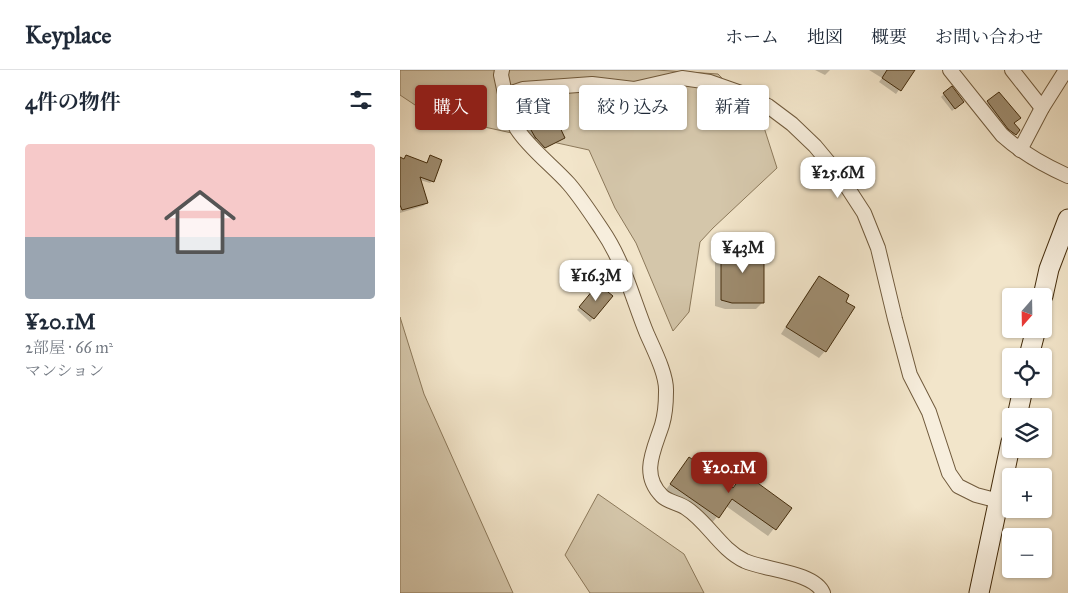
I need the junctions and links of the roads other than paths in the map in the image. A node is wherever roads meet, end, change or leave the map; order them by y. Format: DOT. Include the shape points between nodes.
graph roads {
  1 [pos="502,70"];
  2 [pos="950,70"];
  3 [pos="1012,70"];
  4 [pos="1066,70"];
  5 [pos="504,85"];
  6 [pos="569,86"];
  7 [pos="1042,108"];
  8 [pos="518,130"];
  9 [pos="1020,150"];
  10 [pos="1068,176"];
  11 [pos="1068,219"];
  12 [pos="1045,288"];
  13 [pos="1008,458"];
  14 [pos="999,501"];
  15 [pos="823,593"];
  16 [pos="979,593"];
  1 -- 5 [label="street"];
  2 -- 9 [label="street" via="1002,134"];
  3 -- 7 [label="street"];
  4 -- 7 [label="street"];
  6 -- 14 [label="street" via="592,84 634,89 682,78 710,82 768,106 815,146 864,213 878,248 910,375 929,412 949,473 958,486"];
  7 -- 9 [label="street"];
  8 -- 15 [label="street" via="570,185 604,232 621,265 659,361 666,390 663,423 651,455 650,471 654,484 663,497 699,518 716,539 743,560 808,580"];
  9 -- 10 [label="street"];
  11 -- 12 [label="street"];
  13 -- 14 [label="street"];
  14 -- 16 [label="street"];
}
